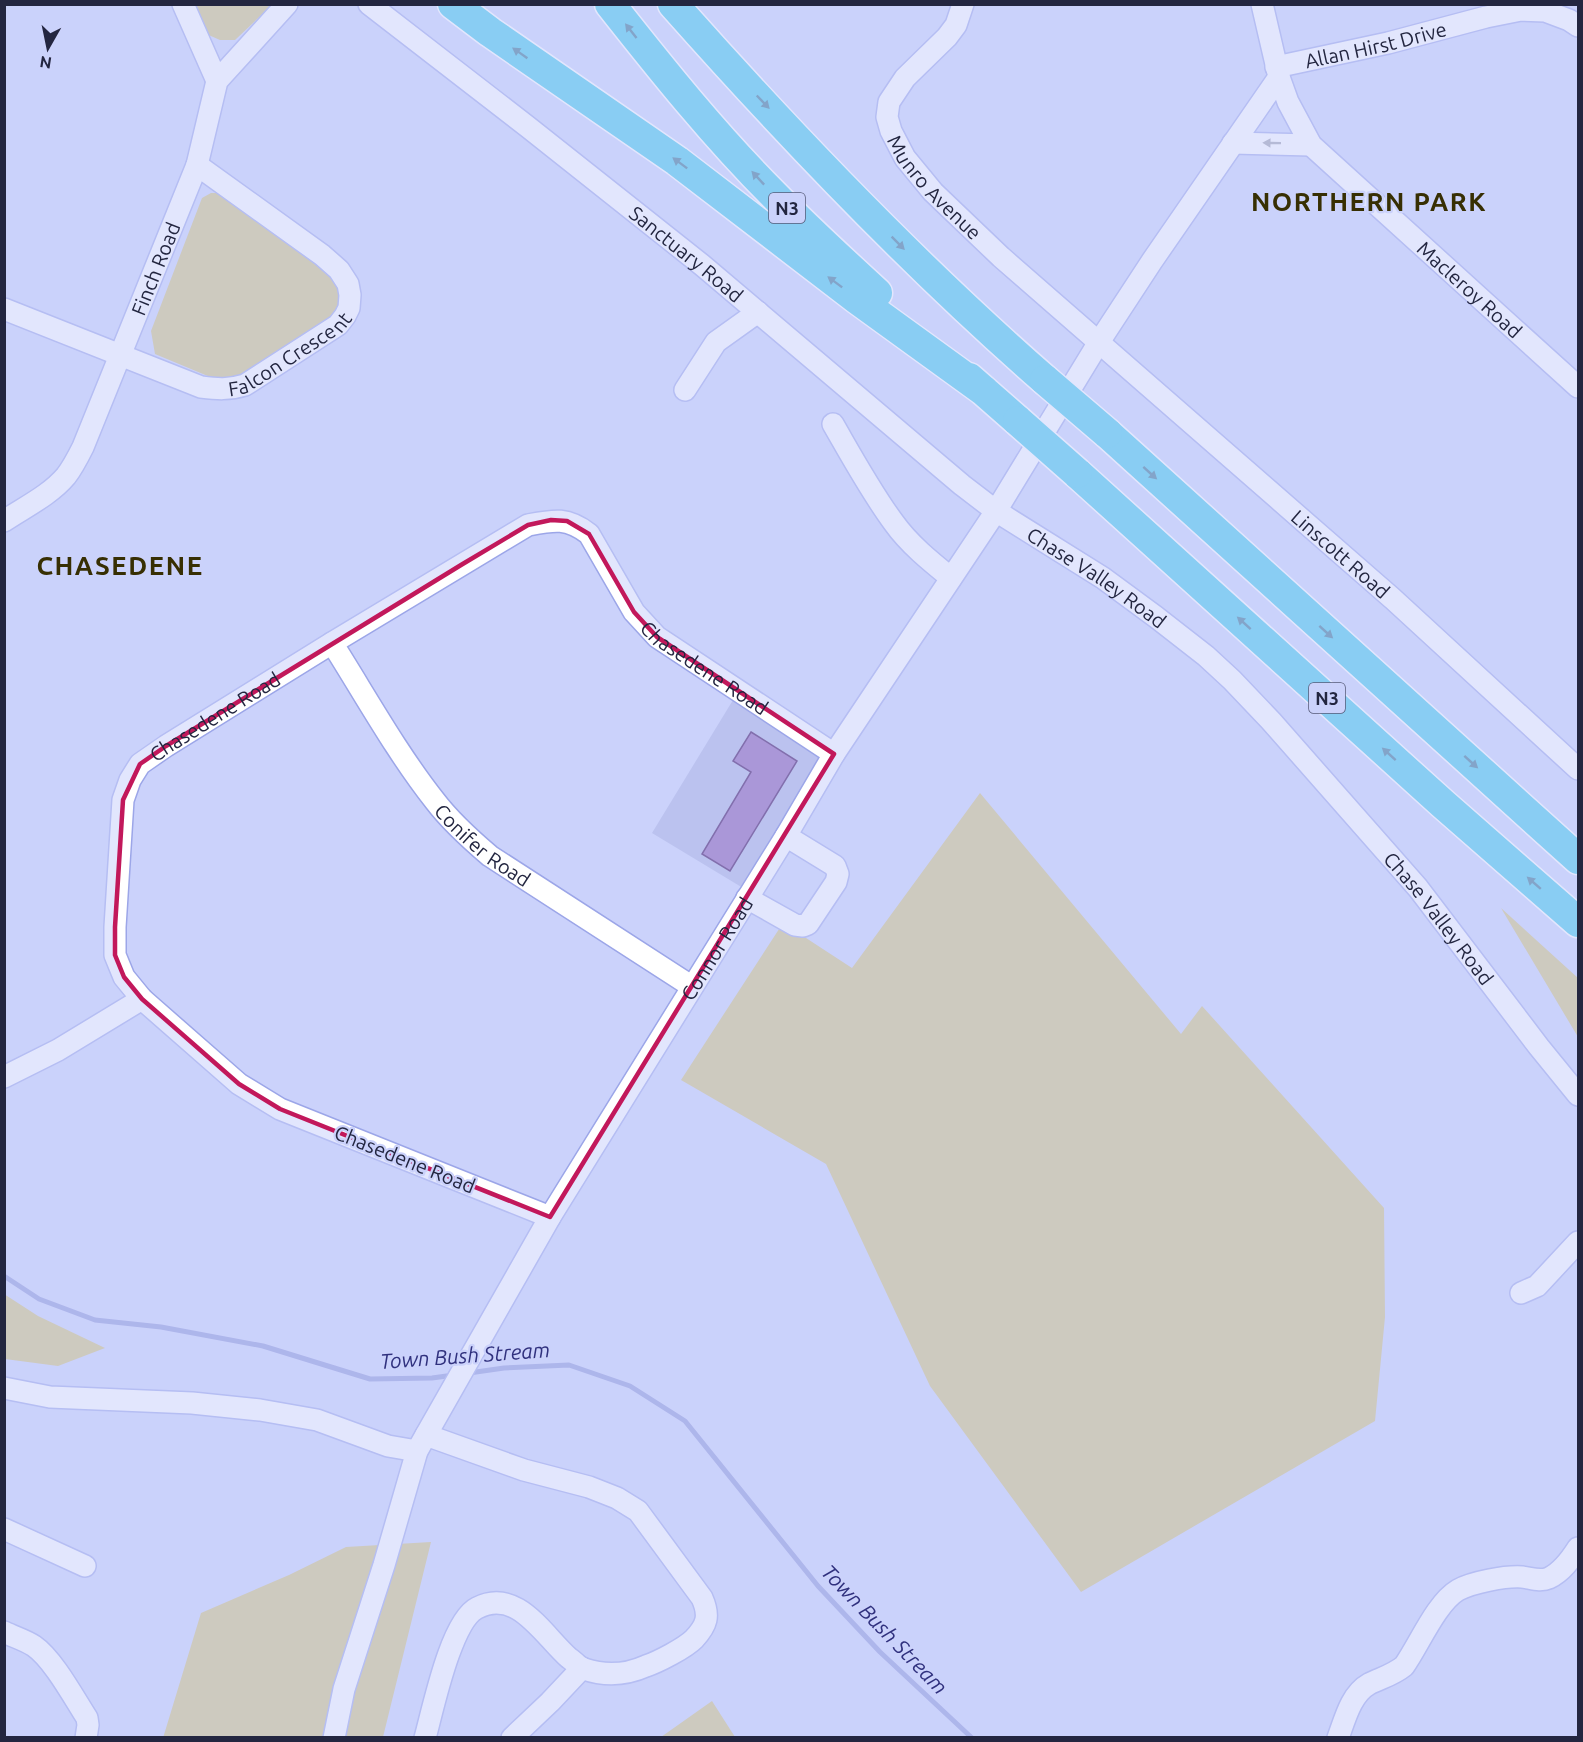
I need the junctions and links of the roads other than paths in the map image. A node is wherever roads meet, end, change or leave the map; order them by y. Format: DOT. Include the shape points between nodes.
graph roads {
  1 [pos="183,4"];
  2 [pos="287,4"];
  3 [pos="369,4"];
  4 [pos="453,4"];
  5 [pos="610,4"];
  6 [pos="673,4"];
  7 [pos="693,4"];
  8 [pos="963,4"];
  9 [pos="1262,4"];
  10 [pos="1578,26"];
  11 [pos="722,60"];
  12 [pos="1278,72"];
  13 [pos="217,81"];
  14 [pos="1233,143"];
  15 [pos="1311,145"];
  16 [pos="197,165"];
  17 [pos="4,309"];
  18 [pos="758,312"];
  19 [pos="1099,342"];
  20 [pos="119,354"];
  21 [pos="1578,387"];
  22 [pos="685,390"];
  23 [pos="984,391"];
  24 [pos="833,424"];
  25 [pos="996,511"];
  26 [pos="4,521"];
  27 [pos="951,578"];
  28 [pos="332,643"];
  29 [pos="834,754"];
  30 [pos="1578,769"];
  31 [pos="786,836"];
  32 [pos="1578,859"];
  33 [pos="747,898"];
  34 [pos="1578,922"];
  35 [pos="691,986"];
  36 [pos="142,999"];
  37 [pos="4,1077"];
  38 [pos="1578,1095"];
  39 [pos="550,1217"];
  40 [pos="1578,1242"];
  41 [pos="1521,1293"];
  42 [pos="4,1388"];
  43 [pos="421,1443"];
  44 [pos="4,1529"];
  45 [pos="1578,1548"];
  46 [pos="84,1566"];
  47 [pos="4,1632"];
  48 [pos="582,1668"];
  49 [pos="86,1737"];
  50 [pos="334,1737"];
  51 [pos="425,1737"];
  52 [pos="512,1737"];
  53 [pos="1338,1737"];
  1 -- 13 [label="street"];
  2 -- 13 [label="street, Finch Road"];
  3 -- 18 [label="street, Sanctuary Road"];
  23 -- 4 [label="highway, one-way" via="677,161"];
  23 -- 5 [label="highway, N3, one-way" via="774,195 729,148"];
  6 -- 11 [label="highway, N3"];
  7 -- 11 [label="highway"];
  8 -- 19 [label="street, Munro Avenue" via="947,37 893,94 887,117 891,131 904,158 933,192"];
  9 -- 12 [label="street"];
  10 -- 12 [label="street, Allan Hirst Drive" via="1545,11 1521,10"];
  11 -- 32 [label="highway, N3, one-way, bridge" via="981,324"];
  12 -- 14 [label="street"];
  12 -- 15 [label="street, Macleroy Road" via="1288,102"];
  13 -- 16 [label="street, Finch Road"];
  15 -- 14 [label="street, one-way"];
  14 -- 19 [label="street"];
  15 -- 21 [label="street, Macleroy Road"];
  16 -- 20 [label="street, Finch Road"];
  16 -- 20 [label="street, Falcon Crescent" via="339,270 348,284 349,308 338,325 245,385 233,388 201,387"];
  17 -- 20 [label="street, Falcon Crescent"];
  18 -- 22 [label="street" via="716,342"];
  18 -- 25 [label="street, Sanctuary Road"];
  19 -- 25 [label="street"];
  19 -- 30 [label="street, Linscott Road" via="1393,599"];
  20 -- 26 [label="street, Finch Road" via="75,464 53,489"];
  34 -- 23 [label="highway, N3, one-way, bridge"];
  24 -- 27 [label="street" via="895,524 921,554"];
  25 -- 27 [label="street, Connor Road"];
  25 -- 38 [label="street, Chase Valley Road" via="1120,591 1232,680 1418,888"];
  27 -- 29 [label="street, Connor Road"];
  28 -- 29 [label="street, Chasedene Road" via="528,525 567,521 589,534 634,612 657,637"];
  28 -- 35 [label="street, Conifer Road" via="405,759 460,830 490,856"];
  28 -- 36 [label="street, Chasedene Road" via="166,746 140,764 130,780 122,810 115,955 124,977"];
  29 -- 31 [label="street, Connor Road"];
  31 -- 33 [label="street, Connor Road"];
  31 -- 33 [label="street" via="836,866 837,882 808,924 802,926"];
  33 -- 35 [label="street, Connor Road"];
  35 -- 39 [label="street, Connor Road"];
  36 -- 37 [label="street" via="58,1050"];
  36 -- 39 [label="street, Chasedene Road" via="240,1084 280,1109"];
  39 -- 43 [label="street, Connor Road"];
  40 -- 41 [label="street" via="1537,1286"];
  42 -- 43 [label="street" via="50,1397 260,1410 317,1420 388,1446"];
  43 -- 48 [label="street" via="589,1487 617,1498 638,1511 702,1598 707,1617 692,1642 636,1671 620,1674"];
  43 -- 50 [label="street, Connor Road" via="344,1689"];
  44 -- 46 [label="street"];
  45 -- 53 [label="street" via="1548,1579 1492,1580 1458,1590 1447,1599 1404,1666 1359,1691"];
  47 -- 49 [label="street" via="32,1645 51,1665 87,1718"];
  48 -- 51 [label="street" via="510,1604 490,1602 474,1609 452,1641"];
  48 -- 52 [label="street"];
}
